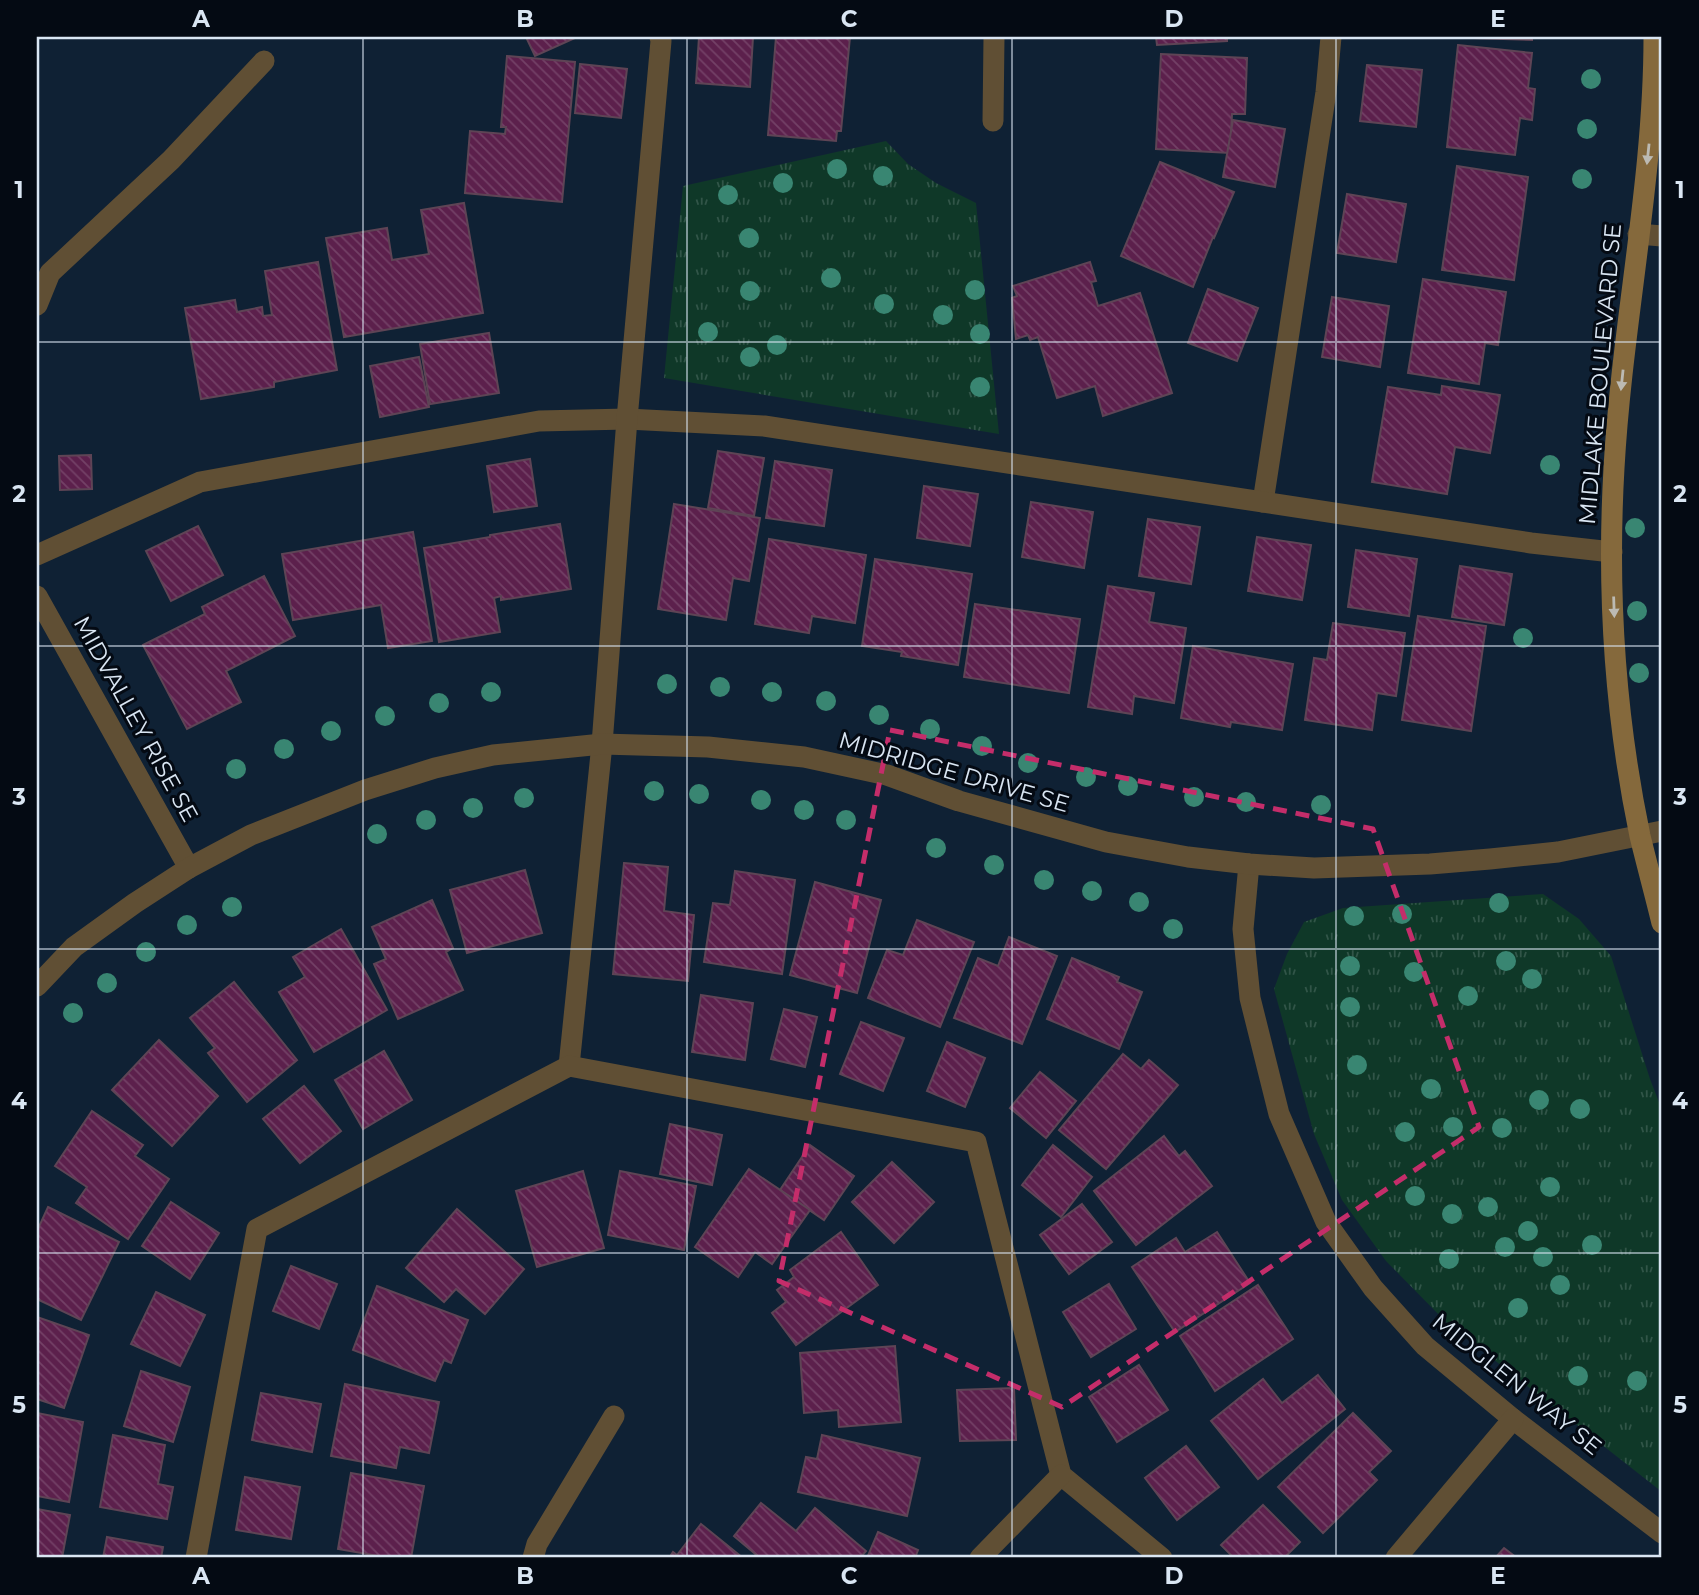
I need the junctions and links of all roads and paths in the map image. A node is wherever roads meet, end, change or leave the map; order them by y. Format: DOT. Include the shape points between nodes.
graph roads {
  1 [pos="660,37"];
  2 [pos="993,37"];
  3 [pos="1331,37"];
  4 [pos="1654,37"];
  5 [pos="264,61"];
  6 [pos="993,121"];
  7 [pos="1638,234"];
  8 [pos="1662,236"];
  9 [pos="43,276"];
  10 [pos="37,305"];
  11 [pos="627,419"];
  12 [pos="1263,502"];
  13 [pos="1612,552"];
  14 [pos="37,555"];
  15 [pos="37,596"];
  16 [pos="602,744"];
  17 [pos="1662,831"];
  18 [pos="1640,836"];
  19 [pos="1249,864"];
  20 [pos="189,868"];
  21 [pos="1662,923"];
  22 [pos="37,986"];
  23 [pos="569,1066"];
  24 [pos="614,1416"];
  25 [pos="1513,1419"];
  26 [pos="1060,1475"];
  27 [pos="1662,1533"];
  28 [pos="196,1558"];
  29 [pos="533,1558"];
  30 [pos="980,1558"];
  31 [pos="1162,1558"];
  32 [pos="1396,1558"];
  1 -- 11 [label="street"];
  2 -- 6 [label="street"];
  3 -- 12 [label="street"];
  4 -- 7 [label="street, MIDLAKE BOULEVARD SE, one-way" via="1649,150"];
  5 -- 9 [label="street" via="171,160"];
  7 -- 8 [label="street"];
  7 -- 13 [label="street, MIDLAKE BOULEVARD SE, one-way" via="1615,454"];
  9 -- 10 [label="street"];
  11 -- 12 [label="street" via="764,426"];
  11 -- 14 [label="street" via="539,421 200,482"];
  11 -- 16 [label="street"];
  12 -- 13 [label="street"];
  13 -- 18 [label="street, MIDLAKE BOULEVARD SE, one-way" via="1623,728"];
  15 -- 20 [label="street, MIDVALLEY RISE SE"];
  16 -- 19 [label="street, MIDRIDGE DRIVE SE" via="708,747 804,758 887,775 959,801 1106,842"];
  16 -- 20 [label="street, MIDRIDGE DRIVE SE" via="494,755 435,768 251,835"];
  16 -- 23 [label="street"];
  17 -- 18 [label="street, MIDRIDGE DRIVE SE"];
  18 -- 19 [label="street, MIDRIDGE DRIVE SE" via="1558,852 1430,864 1314,868"];
  18 -- 21 [label="street, MIDLAKE BOULEVARD SE"];
  19 -- 25 [label="street, MIDGLEN WAY SE" via="1243,929 1250,998 1279,1114 1326,1222 1373,1288 1425,1346"];
  20 -- 22 [label="street, MIDRIDGE DRIVE SE" via="74,947"];
  23 -- 26 [label="street" via="976,1142"];
  23 -- 28 [label="street" via="257,1229"];
  24 -- 29 [label="street"];
  25 -- 27 [label="street, MIDGLEN WAY SE"];
  25 -- 32 [label="street"];
  26 -- 30 [label="street"];
  26 -- 31 [label="street"];
}
